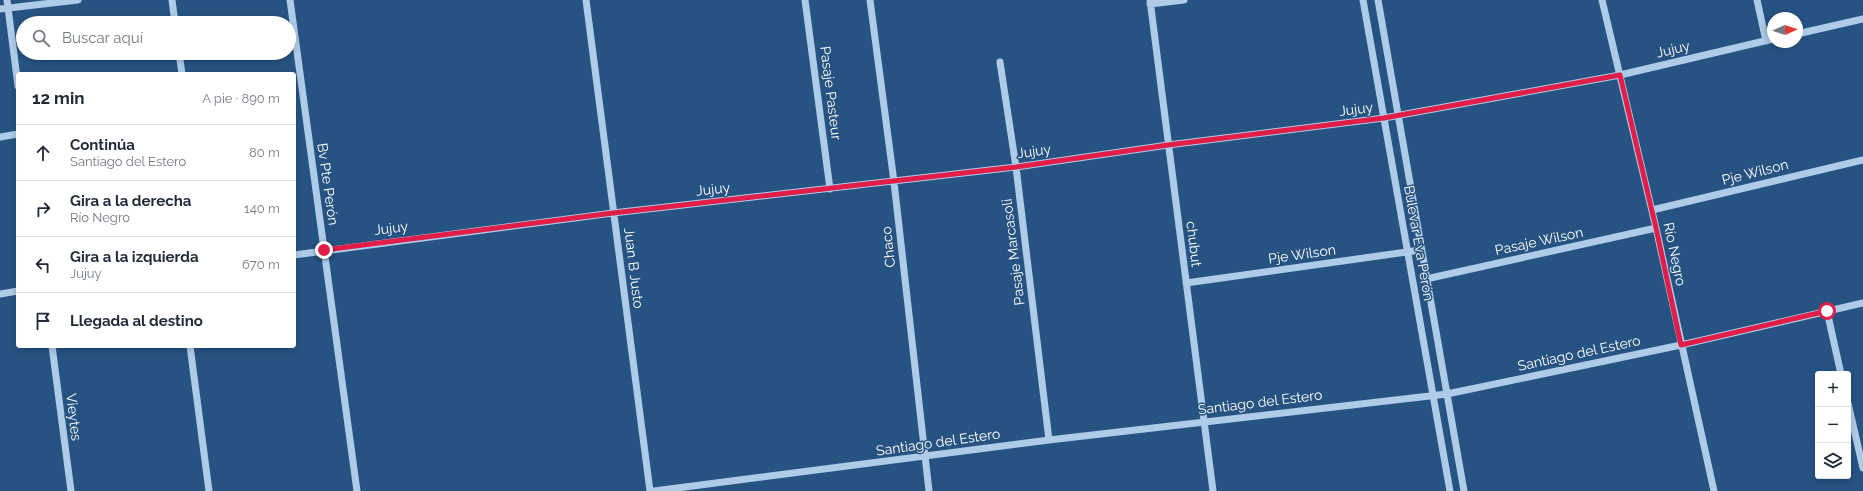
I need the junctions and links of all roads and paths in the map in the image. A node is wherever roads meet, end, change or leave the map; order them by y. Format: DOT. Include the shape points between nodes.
graph roads {
  1 [pos="7,0"];
  2 [pos="78,0"];
  3 [pos="172,0"];
  4 [pos="290,0"];
  5 [pos="586,0"];
  6 [pos="805,0"];
  7 [pos="870,0"];
  8 [pos="1184,0"];
  9 [pos="1363,0"];
  10 [pos="1378,0"];
  11 [pos="1602,0"];
  12 [pos="1757,0"];
  13 [pos="1150,2"];
  14 [pos="8,8"];
  15 [pos="0,10"];
  16 [pos="174,16"];
  17 [pos="292,16"];
  18 [pos="1863,19"];
  19 [pos="1767,33"];
  20 [pos="1803,33"];
  21 [pos="1767,40"];
  22 [pos="296,44"];
  23 [pos="180,60"];
  24 [pos="1000,62"];
  25 [pos="16,72"];
  26 [pos="182,72"];
  27 [pos="1620,75"];
  28 [pos="1398,116"];
  29 [pos="1384,118"];
  30 [pos="16,134"];
  31 [pos="0,137"];
  32 [pos="1168,145"];
  33 [pos="1863,160"];
  34 [pos="1016,167"];
  35 [pos="894,182"];
  36 [pos="830,189"];
  37 [pos="1652,210"];
  38 [pos="613,213"];
  39 [pos="1656,228"];
  40 [pos="324,250"];
  41 [pos="1422,250"];
  42 [pos="1408,252"];
  43 [pos="296,255"];
  44 [pos="1426,279"];
  45 [pos="1186,283"];
  46 [pos="16,291"];
  47 [pos="0,294"];
  48 [pos="1863,303"];
  49 [pos="1827,311"];
  50 [pos="1681,345"];
  51 [pos="52,348"];
  52 [pos="190,348"];
  53 [pos="1841,371"];
  54 [pos="1433,394"];
  55 [pos="1447,394"];
  56 [pos="1849,407"];
  57 [pos="1204,421"];
  58 [pos="1049,440"];
  59 [pos="924,457"];
  60 [pos="1863,468"];
  61 [pos="71,491"];
  62 [pos="209,491"];
  63 [pos="357,491"];
  64 [pos="650,491"];
  65 [pos="654,491"];
  66 [pos="929,491"];
  67 [pos="1213,491"];
  68 [pos="1450,491"];
  69 [pos="1464,491"];
  70 [pos="1714,491"];
  1 -- 14 [label="street"];
  2 -- 14 [label="street"];
  3 -- 16 [label="street"];
  4 -- 17 [label="street, Bv Pte Perón"];
  5 -- 38 [label="street, Juan B Justo"];
  6 -- 36 [label="street, Pasaje Pasteur"];
  7 -- 35 [label="street, Chaco"];
  8 -- 13 [label="street"];
  9 -- 29 [label="street, Bulevar Eva Perón"];
  10 -- 28 [label="street, Bulevar Eva Perón"];
  11 -- 27 [label="street, Río Negro"];
  12 -- 19 [label="street"];
  13 -- 32 [label="street, chubut"];
  14 -- 15 [label="street"];
  14 -- 25 [label="street"];
  18 -- 20 [label="street"];
  21 -- 27 [label="street, Jujuy"];
  22 -- 40 [label="street, Bv Pte Perón"];
  23 -- 26 [label="street"];
  24 -- 34 [label="street, Pasaje Marcasoli"];
  27 -- 28 [label="street, Jujuy"];
  27 -- 37 [label="street, Río Negro"];
  28 -- 29 [label="street, Jujuy"];
  28 -- 41 [label="street, Bulevar Eva Perón"];
  29 -- 32 [label="street, Jujuy"];
  29 -- 42 [label="street, Bulevar Eva Perón"];
  30 -- 31 [label="street"];
  32 -- 34 [label="street, Jujuy"];
  32 -- 45 [label="street, chubut"];
  33 -- 37 [label="street, Pje Wilson"];
  34 -- 35 [label="street, Jujuy"];
  34 -- 58 [label="street, Pasaje Marcasoli"];
  35 -- 36 [label="street, Jujuy"];
  35 -- 59 [label="street, Chaco"];
  36 -- 38 [label="street, Jujuy"];
  37 -- 39 [label="street, Río Negro"];
  38 -- 40 [label="street, Jujuy"];
  38 -- 64 [label="street, Juan B Justo"];
  39 -- 44 [label="street, Pasaje Wilson"];
  39 -- 50 [label="street, Río Negro"];
  40 -- 43 [label="street, Jujuy"];
  40 -- 63 [label="street, Bv Pte Perón"];
  41 -- 42 [label="street, Pje Wilson"];
  41 -- 44 [label="street, Bulevar Eva Perón"];
  42 -- 45 [label="street, Pje Wilson"];
  42 -- 54 [label="street, Bulevar Eva Perón"];
  44 -- 55 [label="street, Bulevar Eva Perón"];
  45 -- 57 [label="street, chubut"];
  46 -- 47 [label="street"];
  48 -- 49 [label="street, Santiago del Estero"];
  49 -- 50 [label="street, Santiago del Estero"];
  49 -- 53 [label="street"];
  50 -- 55 [label="street, Santiago del Estero"];
  50 -- 70 [label="street, Río Negro"];
  51 -- 61 [label="street, Vieytes"];
  52 -- 62 [label="street"];
  54 -- 55 [label="street, Santiago del Estero"];
  54 -- 57 [label="street, Santiago del Estero"];
  54 -- 68 [label="street, Bulevar Eva Perón"];
  55 -- 69 [label="street, Bulevar Eva Perón"];
  56 -- 60 [label="street"];
  57 -- 58 [label="street, Santiago del Estero"];
  57 -- 67 [label="street, chubut"];
  58 -- 59 [label="street, Santiago del Estero"];
  59 -- 65 [label="street, Santiago del Estero"];
  59 -- 66 [label="street, Chaco"];
}
